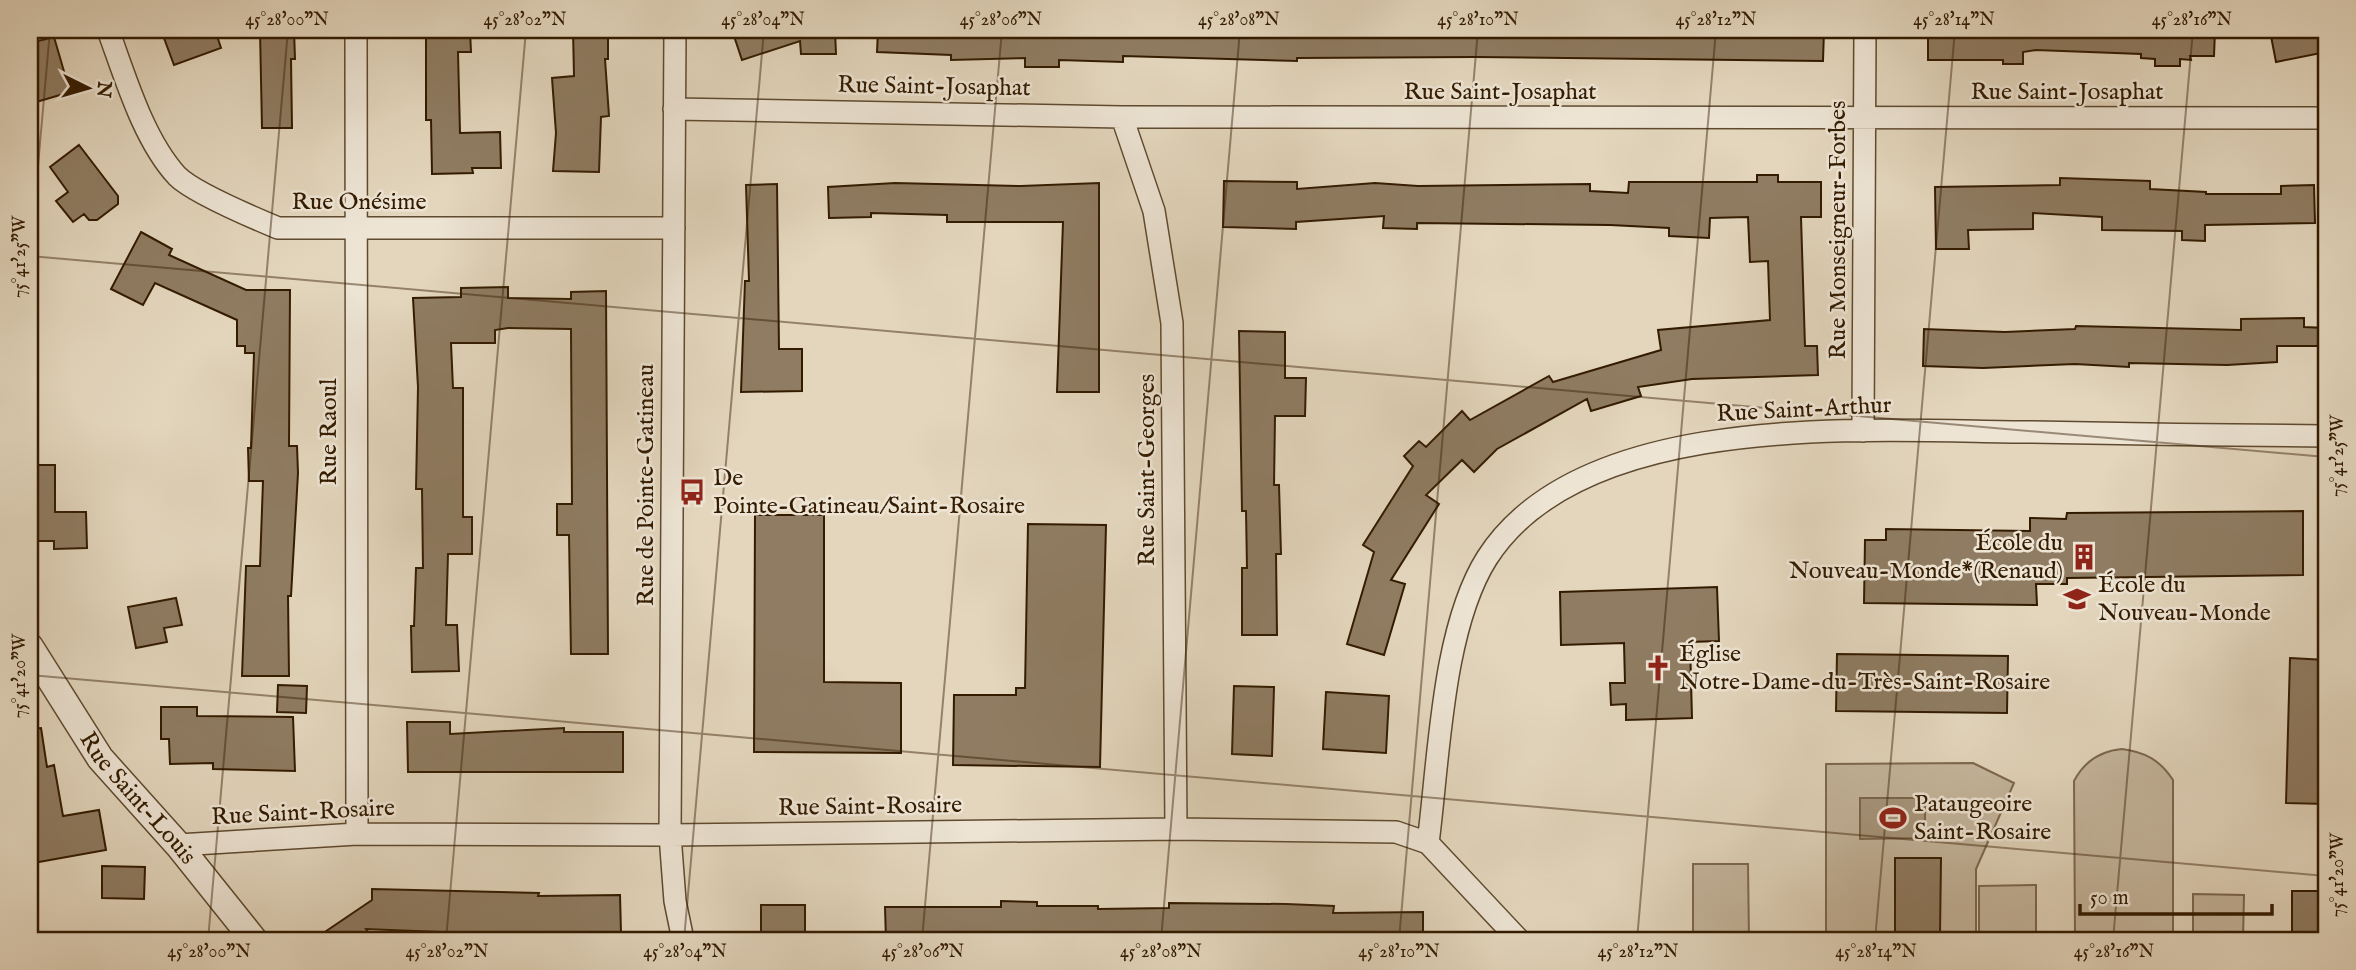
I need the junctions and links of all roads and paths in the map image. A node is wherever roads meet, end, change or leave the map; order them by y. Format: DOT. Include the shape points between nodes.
graph roads {
  1 [pos="108,30"];
  2 [pos="356,30"];
  3 [pos="675,30"];
  4 [pos="1865,30"];
  5 [pos="674,109"];
  6 [pos="1122,117"];
  7 [pos="2326,118"];
  8 [pos="1864,119"];
  9 [pos="674,228"];
  10 [pos="355,229"];
  11 [pos="1863,430"];
  12 [pos="2326,436"];
  13 [pos="30,647"];
  14 [pos="1176,829"];
  15 [pos="357,834"];
  16 [pos="670,835"];
  17 [pos="1428,843"];
  18 [pos="178,845"];
  19 [pos="254,940"];
  20 [pos="683,940"];
  21 [pos="1519,940"];
  1 -- 10 [label="street, Rue Onésime" via="142,120 178,177 278,228"];
  2 -- 10 [label="street, Rue Raoul"];
  3 -- 5 [label="street, Rue de Pointe-Gatineau"];
  4 -- 8 [label="street, Rue Monseigneur-Forbes"];
  5 -- 6 [label="street, Rue Saint-Josaphat"];
  5 -- 9 [label="street, Rue de Pointe-Gatineau"];
  6 -- 8 [label="street, Rue Saint-Josaphat"];
  6 -- 14 [label="street, Rue Saint-Georges" via="1154,211 1172,323"];
  7 -- 8 [label="street, Rue Saint-Josaphat"];
  8 -- 11 [label="street, Rue Monseigneur-Forbes"];
  9 -- 10 [label="street, Rue Onésime"];
  9 -- 16 [label="street, Rue de Pointe-Gatineau"];
  10 -- 15 [label="street, Rue Raoul"];
  11 -- 12 [label="street, Rue Saint-Arthur"];
  11 -- 17 [label="street, Rue Saint-Arthur" via="1736,438 1657,453 1571,485 1504,536 1477,576 1457,633"];
  13 -- 18 [label="street, Rue Saint-Louis" via="100,758"];
  14 -- 16 [label="street, Rue Saint-Rosaire"];
  14 -- 17 [label="street, Rue Saint-Rosaire" via="1395,832"];
  15 -- 16 [label="street, Rue Saint-Rosaire"];
  15 -- 18 [label="street, Rue Saint-Rosaire"];
  16 -- 20 [label="street, Rue de Pointe-Gatineau"];
  17 -- 21 [label="street, Rue Saint-Rosaire"];
  18 -- 19 [label="street, Rue Saint-Louis"];
}
